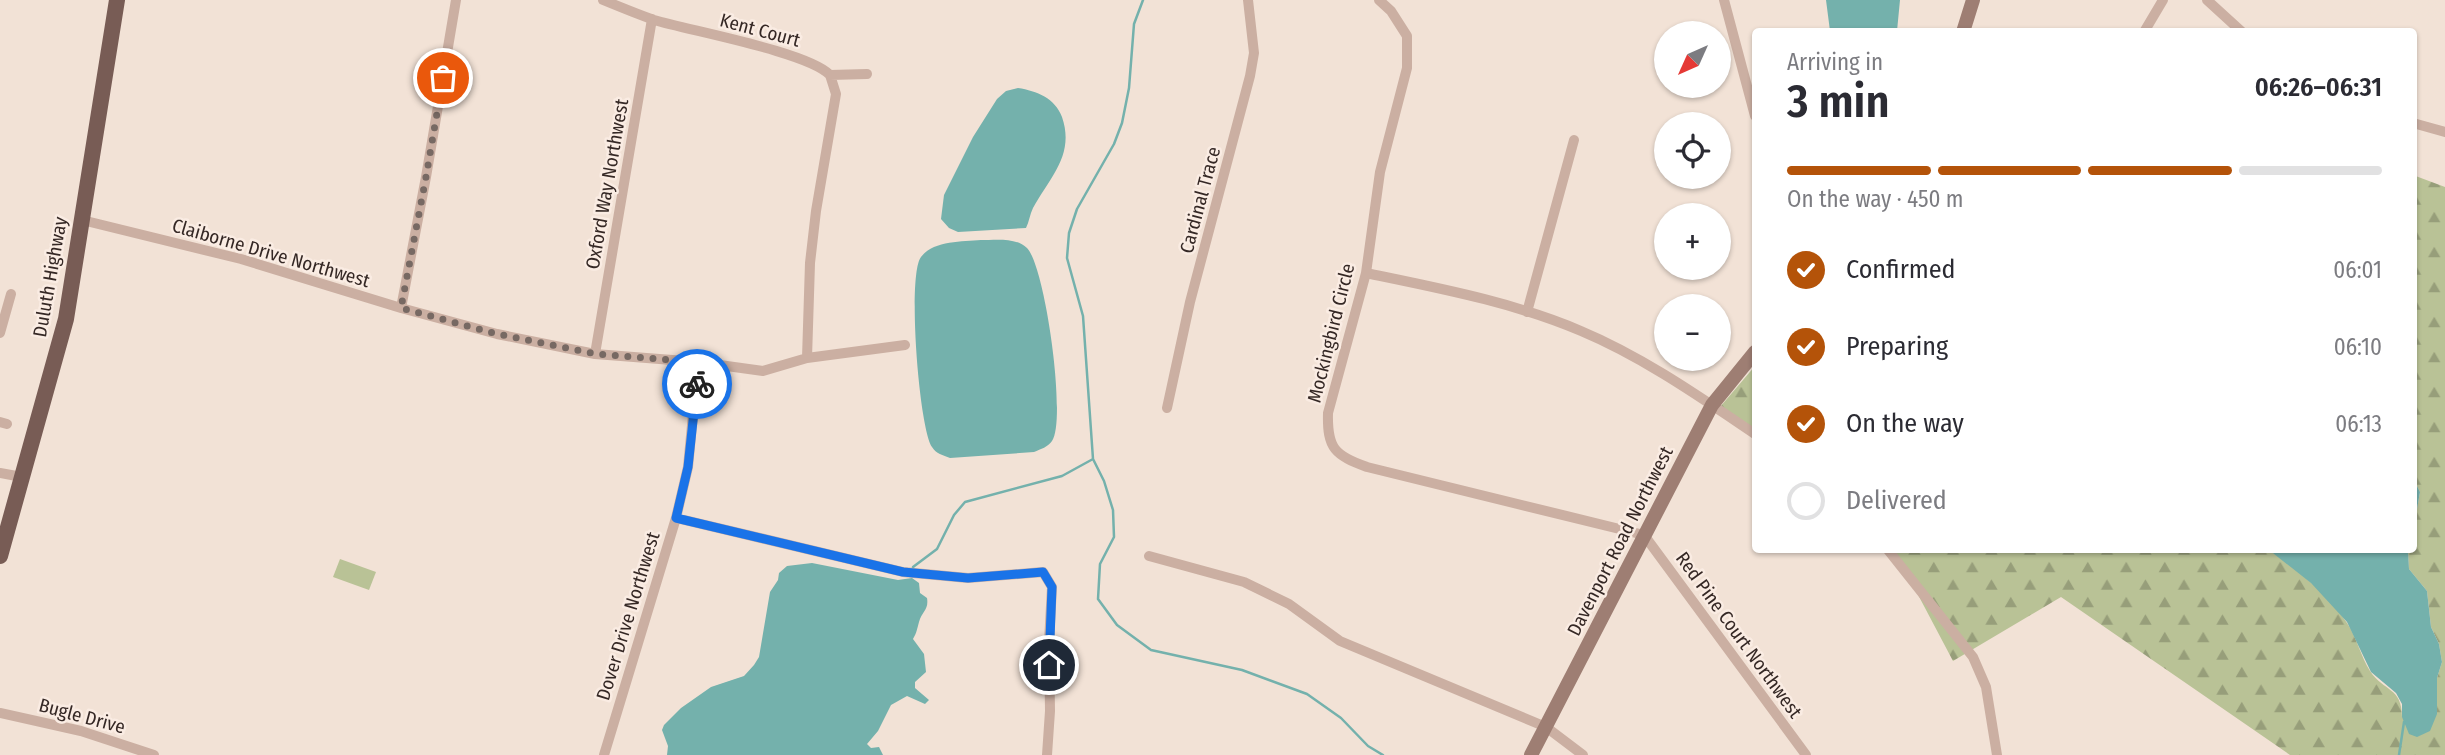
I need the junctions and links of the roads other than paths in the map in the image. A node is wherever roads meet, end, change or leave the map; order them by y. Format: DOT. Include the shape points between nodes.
graph roads {
  1 [pos="117,0"];
  2 [pos="456,0"];
  3 [pos="603,0"];
  4 [pos="1248,0"];
  5 [pos="1379,0"];
  6 [pos="1724,0"];
  7 [pos="1973,0"];
  8 [pos="2163,0"];
  9 [pos="2207,0"];
  10 [pos="652,19"];
  11 [pos="1964,28"];
  12 [pos="2146,28"];
  13 [pos="2238,28"];
  14 [pos="867,74"];
  15 [pos="830,75"];
  16 [pos="1752,105"];
  17 [pos="2417,124"];
  18 [pos="2445,132"];
  19 [pos="1574,140"];
  20 [pos="82,220"];
  21 [pos="1366,273"];
  22 [pos="10,294"];
  23 [pos="401,308"];
  24 [pos="1527,312"];
  25 [pos="0,333"];
  26 [pos="905,345"];
  27 [pos="596,354"];
  28 [pos="1752,356"];
  29 [pos="807,358"];
  30 [pos="698,362"];
  31 [pos="1712,405"];
  32 [pos="1167,408"];
  33 [pos="1752,432"];
  34 [pos="0,473"];
  35 [pos="22,477"];
  36 [pos="676,518"];
  37 [pos="1644,535"];
  38 [pos="1890,553"];
  39 [pos="0,556"];
  40 [pos="1149,556"];
  41 [pos="0,713"];
  42 [pos="1546,727"];
  43 [pos="154,755"];
  44 [pos="604,755"];
  45 [pos="1047,755"];
  46 [pos="1531,755"];
  47 [pos="1583,755"];
  48 [pos="1806,755"];
  49 [pos="1997,755"];
  1 -- 20 [label="main road, Duluth Highway"];
  2 -- 23 [label="street"];
  3 -- 10 [label="street, Kent Court"];
  4 -- 32 [label="street, Cardinal Trace" via="1254,53 1248,89 1190,302"];
  5 -- 21 [label="street, Mockingbird Circle" via="1407,36 1407,68 1380,172"];
  6 -- 16 [label="street"];
  7 -- 11 [label="street"];
  8 -- 12 [label="street"];
  9 -- 13 [label="street"];
  10 -- 15 [label="street, Kent Court" via="792,56 823,67"];
  10 -- 27 [label="street, Oxford Way Northwest"];
  14 -- 15 [label="street, Kent Court"];
  15 -- 29 [label="street" via="836,94 811,250"];
  17 -- 18 [label="street"];
  19 -- 24 [label="street"];
  20 -- 23 [label="street, Claiborne Drive Northwest" via="241,259"];
  20 -- 35 [label="main road, Duluth Highway" via="66,319"];
  21 -- 24 [label="street"];
  21 -- 37 [label="street, Mockingbird Circle" via="1328,413 1328,436 1342,457 1442,487"];
  22 -- 25 [label="street"];
  23 -- 27 [label="street, Claiborne Drive Northwest"];
  24 -- 31 [label="street" via="1604,341"];
  26 -- 29 [label="street, Claiborne Drive Northwest"];
  27 -- 30 [label="street, Claiborne Drive Northwest"];
  28 -- 31 [label="street, Davenport Road Northwest"];
  29 -- 30 [label="street, Claiborne Drive Northwest" via="763,371"];
  30 -- 36 [label="street, Dover Drive Northwest" via="688,467"];
  31 -- 33 [label="street"];
  31 -- 37 [label="street, Davenport Road Northwest"];
  34 -- 35 [label="street"];
  35 -- 39 [label="main road, Duluth Highway"];
  36 -- 44 [label="street, Dover Drive Northwest"];
  36 -- 45 [label="street" via="903,572 968,578 1043,572 1052,587"];
  37 -- 42 [label="street, Davenport Road Northwest"];
  37 -- 48 [label="street, Red Pine Court Northwest"];
  38 -- 49 [label="street" via="1973,657 1986,687"];
  40 -- 42 [label="street" via="1244,582 1289,604 1319,629 1360,652"];
  41 -- 43 [label="street, Bugle Drive"];
  42 -- 46 [label="street, Davenport Road Northwest"];
  42 -- 47 [label="street"];
}
